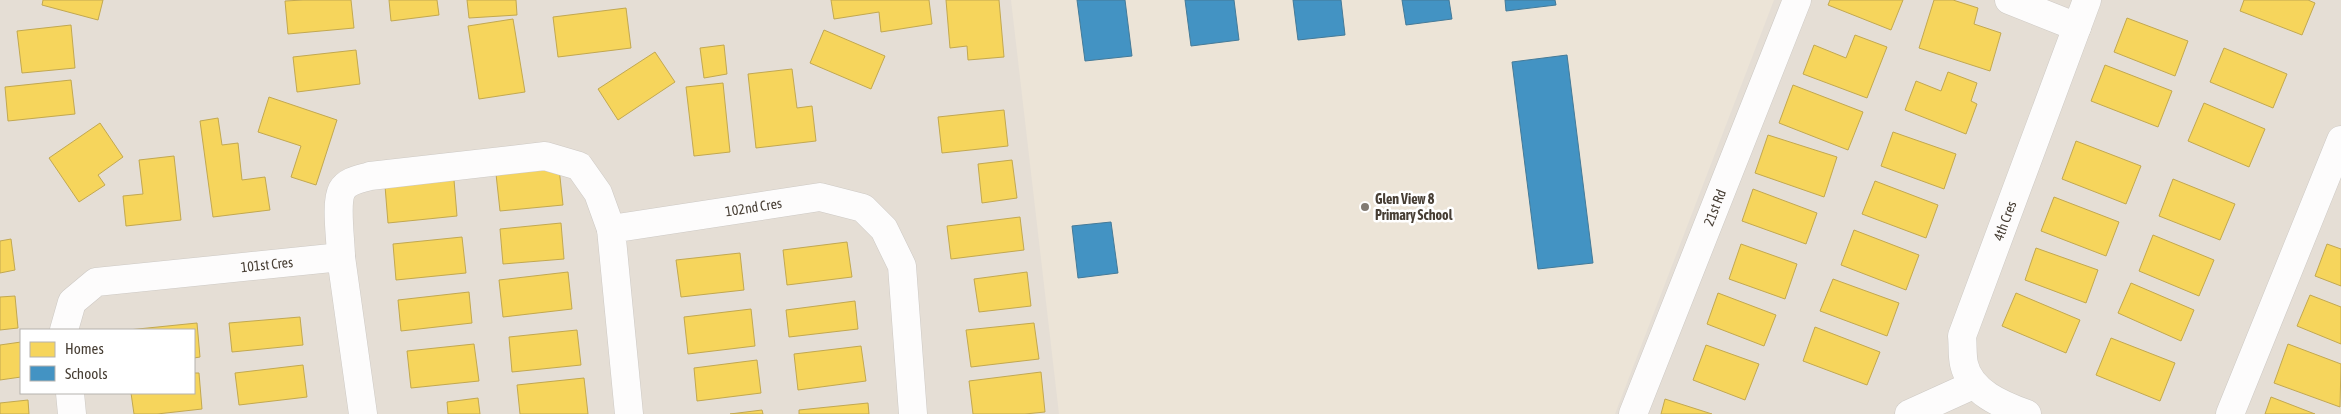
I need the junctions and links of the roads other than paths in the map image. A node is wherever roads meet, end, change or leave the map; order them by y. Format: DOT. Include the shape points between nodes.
graph roads {
  1 [pos="1797,0"];
  2 [pos="2009,0"];
  3 [pos="2087,0"];
  4 [pos="2077,27"];
  5 [pos="2341,140"];
  6 [pos="611,229"];
  7 [pos="341,257"];
  8 [pos="64,329"];
  9 [pos="1973,385"];
  10 [pos="70,394"];
  11 [pos="72,414"];
  12 [pos="363,414"];
  13 [pos="629,414"];
  14 [pos="913,414"];
  15 [pos="1633,414"];
  16 [pos="1910,414"];
  17 [pos="2027,414"];
  18 [pos="2230,414"];
  1 -- 15 [label="street, 21st Rd"];
  2 -- 4 [label="street"];
  3 -- 4 [label="street, 4th Cres"];
  4 -- 9 [label="street, 4th Cres" via="1962,336 1964,365"];
  5 -- 18 [label="street"];
  6 -- 7 [label="street" via="598,193 579,166 545,156 508,159 370,176 351,182 342,190 339,205"];
  6 -- 13 [label="street"];
  6 -- 14 [label="street, 102nd Cres" via="820,197 863,208 884,230 902,266"];
  7 -- 8 [label="street, 101st Cres" via="96,282 72,302"];
  7 -- 12 [label="street"];
  9 -- 16 [label="street"];
  9 -- 17 [label="street" via="2006,406"];
  10 -- 11 [label="street"];
}
